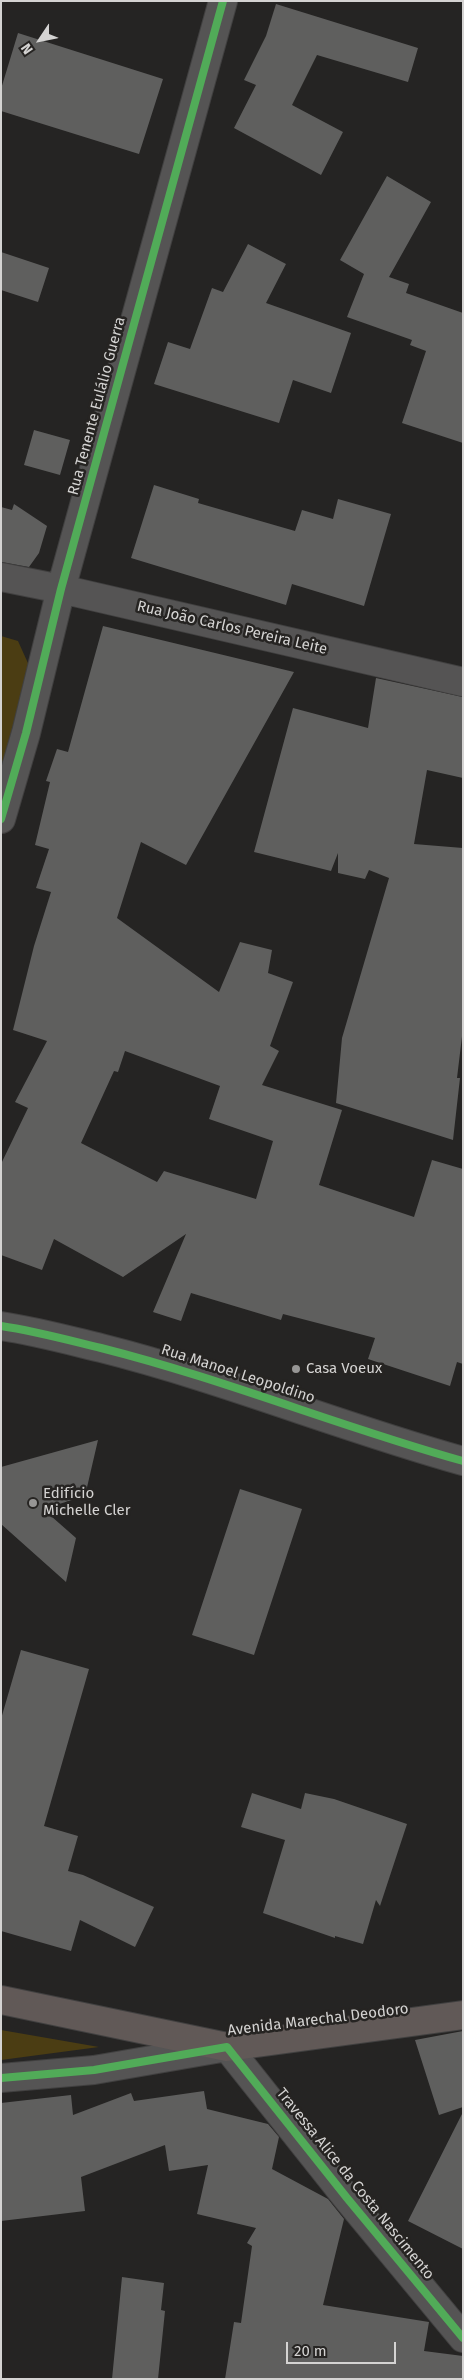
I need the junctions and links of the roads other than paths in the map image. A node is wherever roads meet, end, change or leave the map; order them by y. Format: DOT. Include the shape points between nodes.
graph roads {
  1 [pos="223,1"];
  2 [pos="1,577"];
  3 [pos="61,588"];
  4 [pos="463,682"];
  5 [pos="1,819"];
  6 [pos="1,1326"];
  7 [pos="463,1461"];
  8 [pos="1,2000"];
  9 [pos="463,2015"];
  10 [pos="227,2047"];
  11 [pos="1,2078"];
  12 [pos="463,2338"];
  1 -- 3 [label="street, Rua Tenente Eulálio Guerra"];
  2 -- 3 [label="street, Rua João Carlos Pereira Leite"];
  3 -- 4 [label="street, Rua João Carlos Pereira Leite"];
  3 -- 5 [label="street, Rua Tenente Eulálio Guerra" via="26,733"];
  6 -- 7 [label="street, Rua Manoel Leopoldino" via="26,1329 169,1365"];
  8 -- 10 [label="main road, Avenida Marechal Deodoro"];
  9 -- 10 [label="main road, Avenida Marechal Deodoro"];
  10 -- 11 [label="street" via="94,2070"];
  10 -- 12 [label="street, Travessa Alice da Costa Nascimento"];
}
